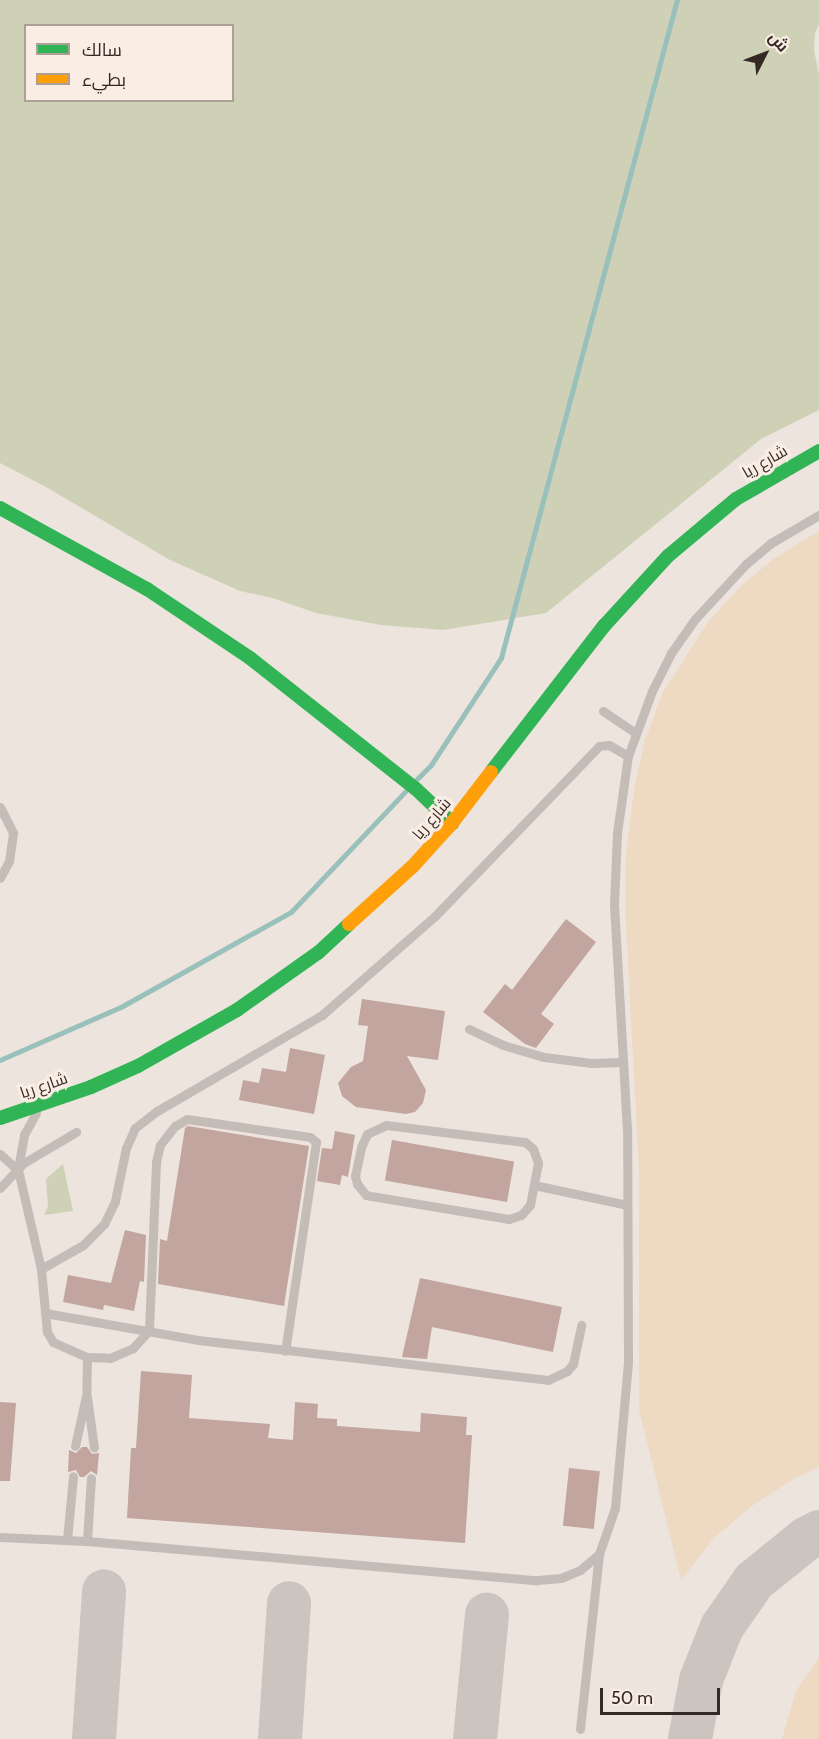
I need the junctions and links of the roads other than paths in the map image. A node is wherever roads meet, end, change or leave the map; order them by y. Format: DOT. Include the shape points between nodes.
graph roads {
  1 [pos="819,451"];
  2 [pos="0,508"];
  3 [pos="819,515"];
  4 [pos="603,711"];
  5 [pos="636,733"];
  6 [pos="628,756"];
  7 [pos="0,807"];
  8 [pos="452,823"];
  9 [pos="0,878"];
  10 [pos="469,1029"];
  11 [pos="622,1062"];
  12 [pos="41,1106"];
  13 [pos="0,1118"];
  14 [pos="76,1132"];
  15 [pos="0,1154"];
  16 [pos="18,1170"];
  17 [pos="534,1185"];
  18 [pos="0,1188"];
  19 [pos="627,1205"];
  20 [pos="41,1269"];
  21 [pos="45,1312"];
  22 [pos="581,1325"];
  23 [pos="149,1330"];
  24 [pos="285,1351"];
  25 [pos="87,1358"];
  26 [pos="86,1396"];
  27 [pos="75,1446"];
  28 [pos="94,1448"];
  29 [pos="72,1476"];
  30 [pos="91,1478"];
  31 [pos="0,1537"];
  32 [pos="67,1540"];
  33 [pos="87,1541"];
  34 [pos="599,1554"];
  35 [pos="580,1729"];
  1 -- 8 [label="main road, شارع ريا" via="736,499 668,556 604,626"];
  2 -- 8 [label="main road" via="156,595 250,658 416,789"];
  3 -- 5 [label="lane" via="771,543 695,619 651,691"];
  4 -- 5 [label="lane"];
  5 -- 6 [label="lane"];
  6 -- 11 [label="lane" via="614,869"];
  6 -- 20 [label="lane" via="609,745 599,746 435,916 322,1015 157,1111 135,1128 126,1148 115,1201 104,1224 83,1245"];
  7 -- 9 [label="lane" via="13,833 9,861"];
  8 -- 12 [label="main road, شارع ريا" via="371,906 319,952 261,995 138,1066"];
  10 -- 11 [label="lane" via="544,1057"];
  11 -- 19 [label="lane"];
  12 -- 13 [label="main road, شارع ريا"];
  12 -- 16 [label="lane" via="24,1136"];
  14 -- 16 [label="lane"];
  15 -- 16 [label="lane"];
  16 -- 18 [label="lane"];
  16 -- 20 [label="lane"];
  17 -- 17 [label="lane" via="538,1158 525,1142 386,1125 363,1140 355,1176 366,1195 509,1219 525,1212"];
  17 -- 19 [label="lane"];
  19 -- 34 [label="lane" via="628,1363 615,1508"];
  20 -- 21 [label="lane"];
  21 -- 23 [label="lane"];
  21 -- 25 [label="lane" via="47,1332 53,1342"];
  22 -- 24 [label="lane" via="573,1364 548,1380"];
  23 -- 24 [label="lane"];
  23 -- 24 [label="lane" via="154,1179 160,1145 174,1126 187,1119 299,1136 314,1139 317,1147"];
  23 -- 25 [label="lane" via="133,1348 110,1358"];
  25 -- 26 [label="lane"];
  26 -- 27 [label="lane"];
  26 -- 28 [label="lane"];
  29 -- 32 [label="lane"];
  30 -- 33 [label="lane"];
  31 -- 32 [label="lane"];
  32 -- 33 [label="lane"];
  33 -- 34 [label="lane" via="537,1580 570,1574"];
  34 -- 35 [label="lane"];
}
